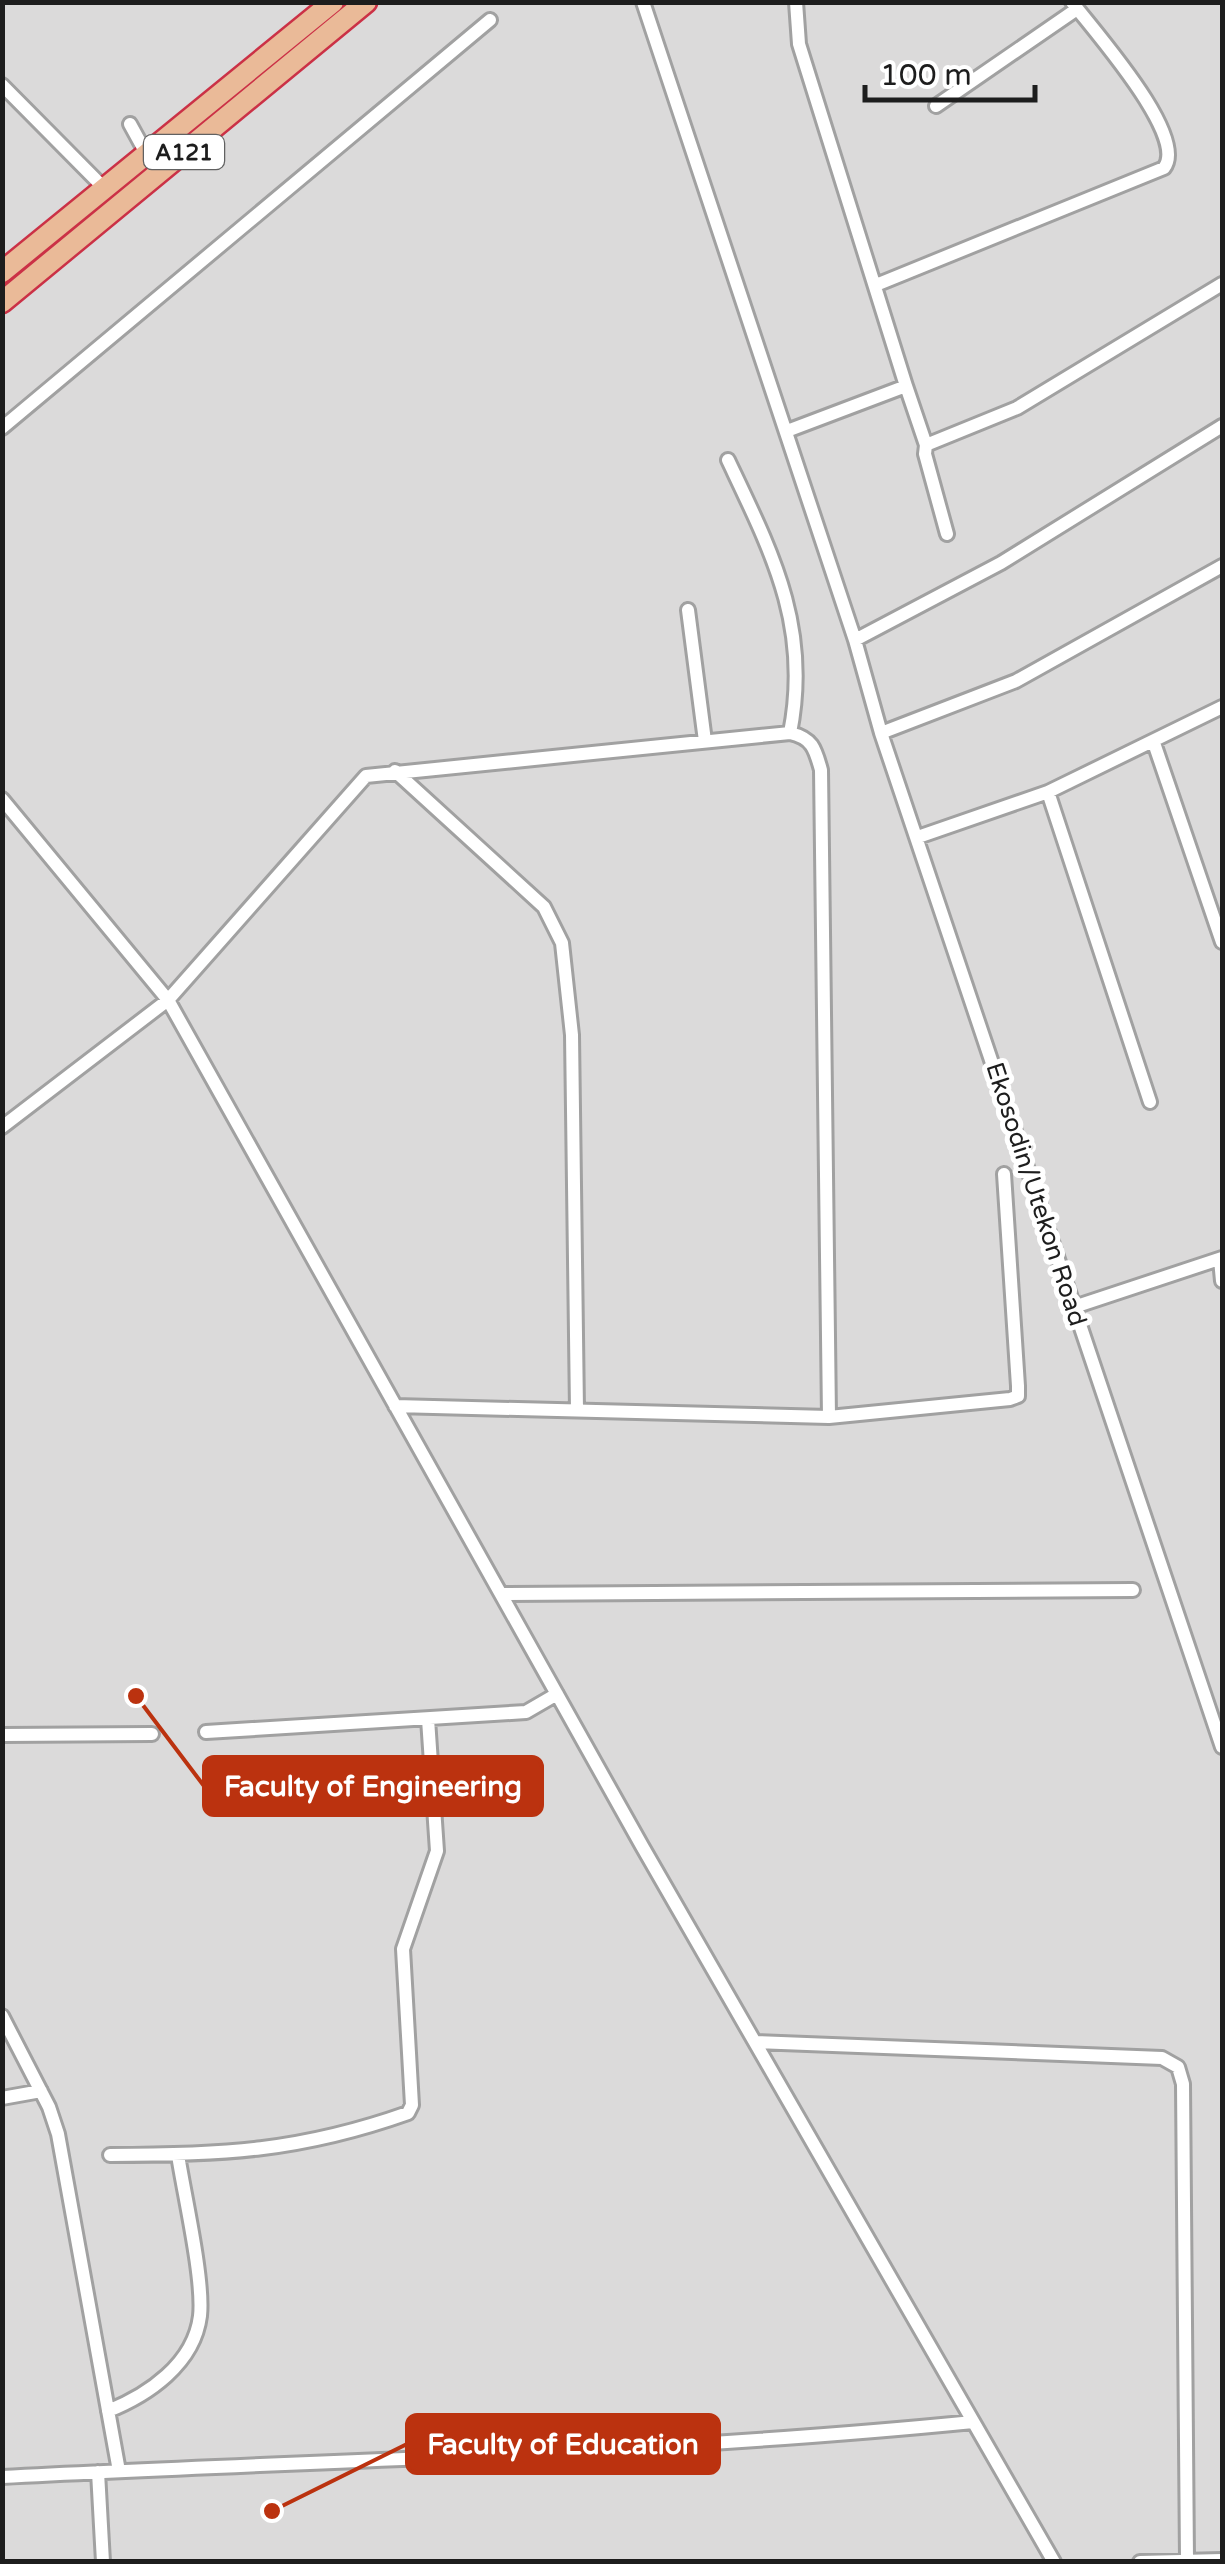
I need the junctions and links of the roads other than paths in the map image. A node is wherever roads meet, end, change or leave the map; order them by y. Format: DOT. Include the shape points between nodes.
graph roads {
  1 [pos="332,2"];
  2 [pos="366,2"];
  3 [pos="643,2"];
  4 [pos="796,2"];
  5 [pos="1075,6"];
  6 [pos="490,20"];
  7 [pos="2,85"];
  8 [pos="936,106"];
  9 [pos="130,124"];
  10 [pos="147,156"];
  11 [pos="106,190"];
  12 [pos="2,272"];
  13 [pos="1222,284"];
  14 [pos="876,285"];
  15 [pos="2,302"];
  16 [pos="906,386"];
  17 [pos="1222,426"];
  18 [pos="2,428"];
  19 [pos="787,432"];
  20 [pos="926,444"];
  21 [pos="728,460"];
  22 [pos="947,534"];
  23 [pos="1222,566"];
  24 [pos="688,610"];
  25 [pos="855,640"];
  26 [pos="1222,708"];
  27 [pos="790,733"];
  28 [pos="881,734"];
  29 [pos="705,741"];
  30 [pos="1154,743"];
  31 [pos="396,771"];
  32 [pos="1048,792"];
  33 [pos="2,799"];
  34 [pos="918,837"];
  35 [pos="1222,942"];
  36 [pos="168,1000"];
  37 [pos="1150,1102"];
  38 [pos="2,1126"];
  39 [pos="1004,1174"];
  40 [pos="1221,1259"];
  41 [pos="1222,1281"];
  42 [pos="1074,1307"];
  43 [pos="395,1406"];
  44 [pos="577,1410"];
  45 [pos="828,1417"];
  46 [pos="1133,1590"];
  47 [pos="504,1594"];
  48 [pos="557,1694"];
  49 [pos="428,1719"];
  50 [pos="206,1732"];
  51 [pos="152,1734"];
  52 [pos="2,1735"];
  53 [pos="1222,1747"];
  54 [pos="2,2016"];
  55 [pos="758,2042"];
  56 [pos="42,2090"];
  57 [pos="2,2098"];
  58 [pos="110,2155"];
  59 [pos="178,2155"];
  60 [pos="108,2411"];
  61 [pos="973,2422"];
  62 [pos="119,2471"];
  63 [pos="98,2472"];
  64 [pos="2,2478"];
  65 [pos="1187,2560"];
  66 [pos="1222,2560"];
  67 [pos="104,2562"];
  68 [pos="1054,2562"];
  69 [pos="1140,2562"];
  1 -- 10 [label="highway, A121"];
  2 -- 15 [label="highway, A121"];
  3 -- 19 [label="street, Ekosodin/Utekon Road"];
  4 -- 14 [label="street" via="799,44"];
  5 -- 8 [label="street"];
  5 -- 14 [label="street" via="1146,100 1170,143 1170,160 1164,168"];
  6 -- 18 [label="street"];
  7 -- 11 [label="street"];
  9 -- 10 [label="street"];
  10 -- 11 [label="highway, A121"];
  11 -- 12 [label="highway, A121"];
  13 -- 20 [label="street" via="1017,408"];
  14 -- 16 [label="street"];
  16 -- 19 [label="street"];
  16 -- 20 [label="street"];
  17 -- 25 [label="street" via="1001,563"];
  19 -- 25 [label="street, Ekosodin/Utekon Road"];
  20 -- 22 [label="street"];
  21 -- 27 [label="street" via="781,579 796,632"];
  23 -- 28 [label="street" via="1016,680"];
  24 -- 29 [label="street"];
  25 -- 28 [label="street, Ekosodin/Utekon Road"];
  26 -- 30 [label="street"];
  27 -- 29 [label="street"];
  27 -- 45 [label="street" via="806,737 821,770"];
  28 -- 34 [label="street, Ekosodin/Utekon Road"];
  29 -- 31 [label="street"];
  30 -- 32 [label="street"];
  30 -- 35 [label="street"];
  31 -- 36 [label="street" via="355,784"];
  31 -- 44 [label="street" via="544,907 562,943 572,1035"];
  32 -- 34 [label="street"];
  32 -- 37 [label="street"];
  33 -- 36 [label="street"];
  34 -- 42 [label="street, Ekosodin/Utekon Road"];
  36 -- 38 [label="street"];
  36 -- 43 [label="street"];
  39 -- 45 [label="street" via="1018,1396"];
  40 -- 41 [label="street"];
  40 -- 42 [label="street"];
  42 -- 53 [label="street, Ekosodin/Utekon Road"];
  43 -- 44 [label="street"];
  43 -- 47 [label="street"];
  44 -- 45 [label="street"];
  46 -- 47 [label="street"];
  47 -- 48 [label="street"];
  48 -- 49 [label="street" via="526,1712"];
  48 -- 55 [label="street"];
  49 -- 50 [label="street"];
  49 -- 59 [label="street" via="437,1852 404,1949 408,2114 320,2142"];
  51 -- 52 [label="street"];
  54 -- 56 [label="street"];
  55 -- 61 [label="street"];
  55 -- 65 [label="street" via="1162,2058 1178,2067"];
  56 -- 57 [label="street"];
  56 -- 60 [label="street" via="58,2134"];
  58 -- 59 [label="street"];
  59 -- 60 [label="street" via="200,2317 181,2360 146,2396"];
  60 -- 62 [label="street"];
  61 -- 62 [label="street" via="739,2444"];
  61 -- 68 [label="street"];
  62 -- 63 [label="street"];
  63 -- 64 [label="street"];
  63 -- 67 [label="street"];
  65 -- 66 [label="street"];
  65 -- 69 [label="street"];
}
